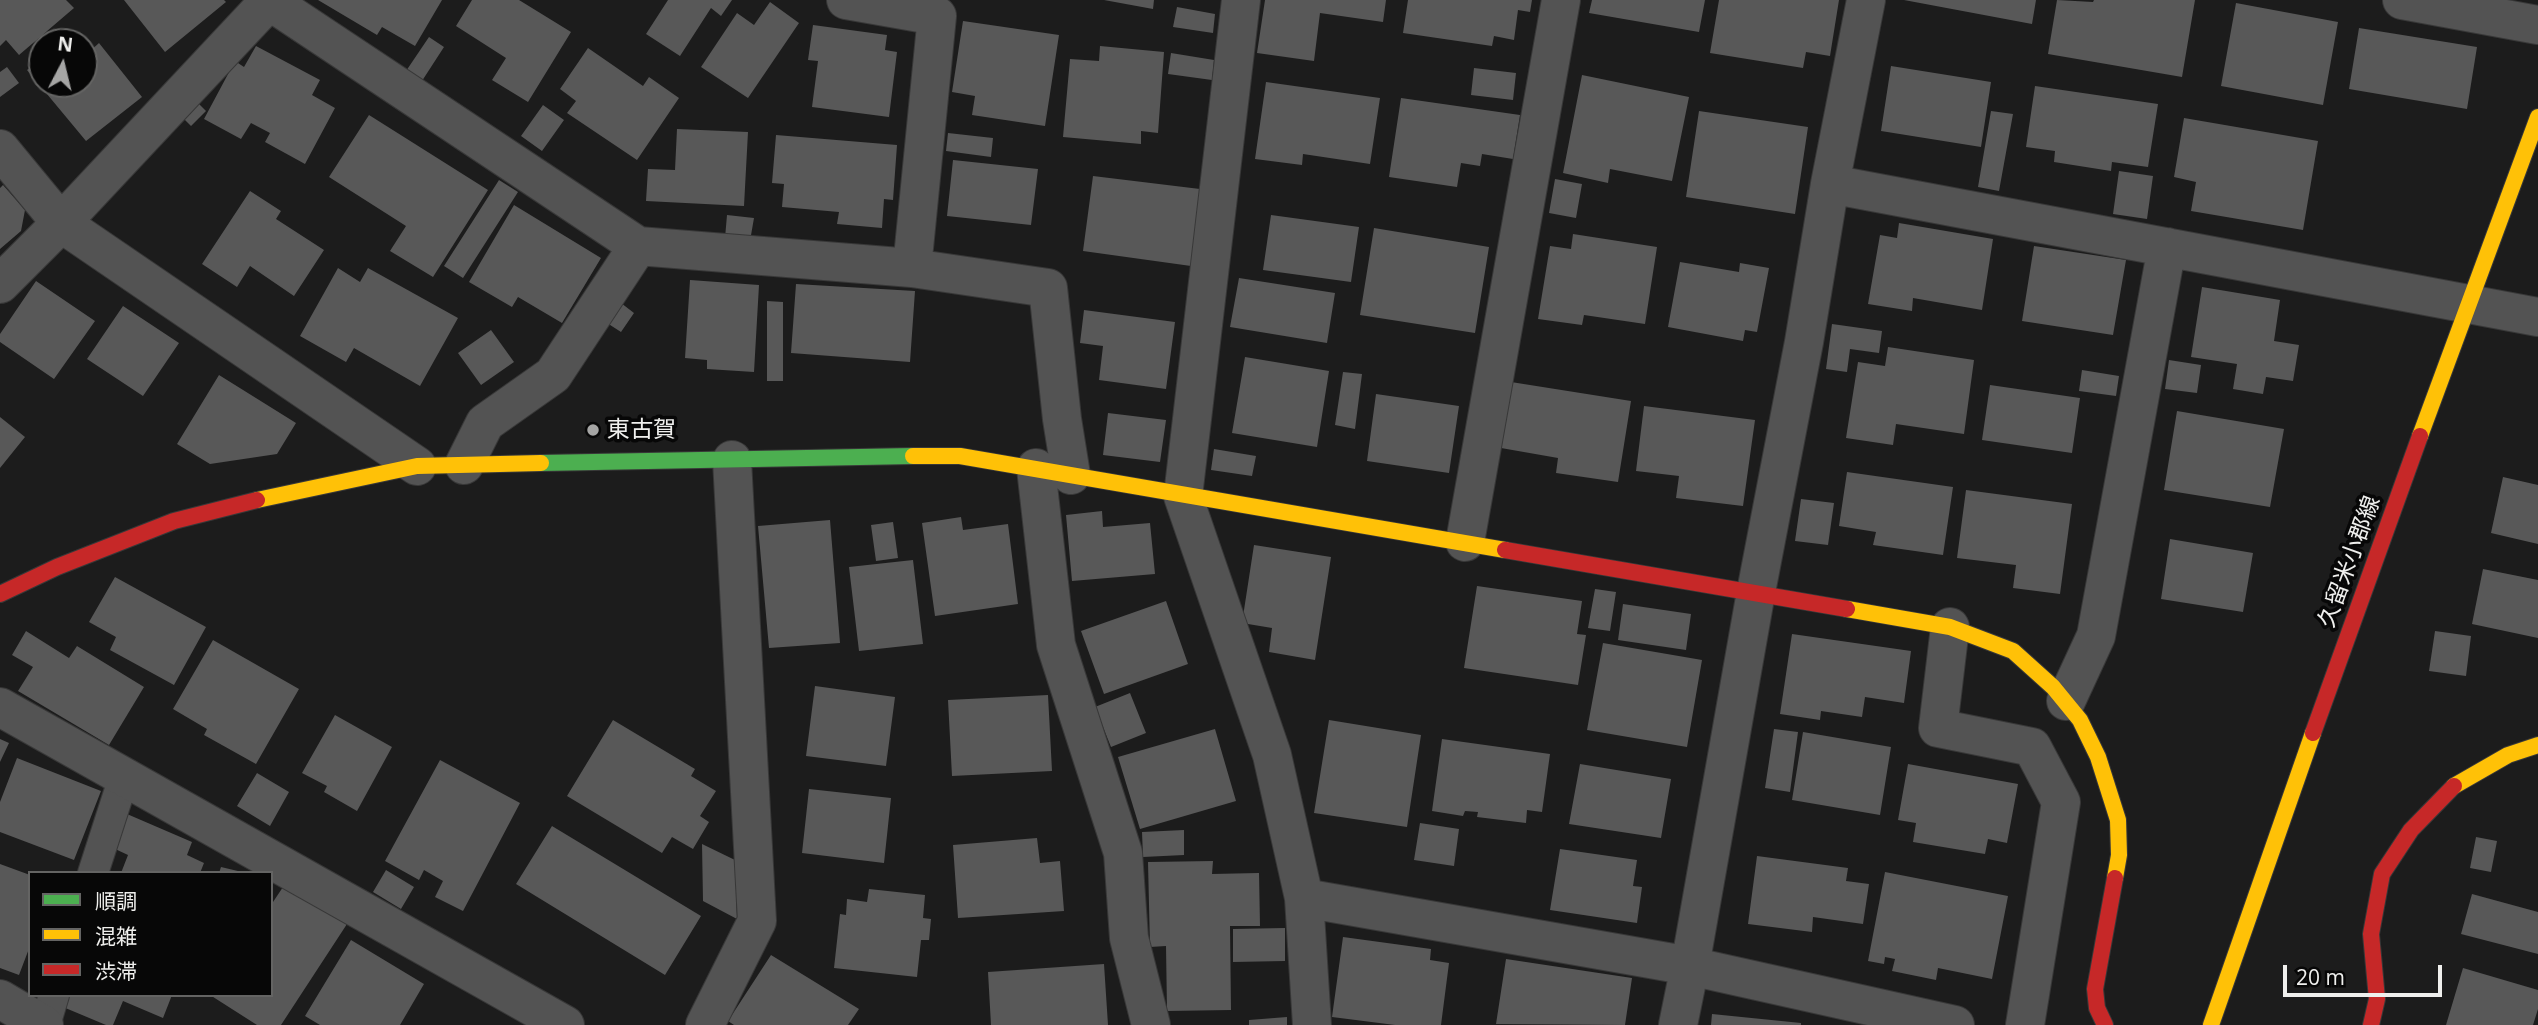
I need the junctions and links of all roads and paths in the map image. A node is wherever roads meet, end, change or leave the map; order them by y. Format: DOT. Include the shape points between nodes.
graph roads {
  1 [pos="269,0"];
  2 [pos="846,0"];
  3 [pos="1241,0"];
  4 [pos="1561,0"];
  5 [pos="1866,0"];
  6 [pos="2402,0"];
  7 [pos="2538,25"];
  8 [pos="2538,117"];
  9 [pos="0,149"];
  10 [pos="1830,184"];
  11 [pos="61,223"];
  12 [pos="638,246"];
  13 [pos="2167,247"];
  14 [pos="912,268"];
  15 [pos="0,284"];
  16 [pos="2468,303"];
  17 [pos="2538,317"];
  18 [pos="732,460"];
  19 [pos="464,465"];
  20 [pos="417,466"];
  21 [pos="1053,472"];
  22 [pos="1183,496"];
  23 [pos="1465,542"];
  24 [pos="1756,592"];
  25 [pos="0,594"];
  26 [pos="1950,627"];
  27 [pos="2066,701"];
  28 [pos="0,707"];
  29 [pos="2538,745"];
  30 [pos="124,777"];
  31 [pos="94,871"];
  32 [pos="1304,898"];
  33 [pos="1690,966"];
  34 [pos="53,997"];
  35 [pos="0,999"];
  36 [pos="45,1025"];
  37 [pos="565,1025"];
  38 [pos="705,1025"];
  39 [pos="1151,1025"];
  40 [pos="1312,1025"];
  41 [pos="1678,1025"];
  42 [pos="1955,1025"];
  43 [pos="2025,1025"];
  44 [pos="2105,1025"];
  45 [pos="2211,1025"];
  46 [pos="2371,1025"];
  1 -- 11 [label="street"];
  1 -- 12 [label="street"];
  2 -- 14 [label="street" via="937,16"];
  3 -- 22 [label="street"];
  4 -- 23 [label="street"];
  5 -- 10 [label="street"];
  6 -- 7 [label="street"];
  8 -- 16 [label="street, 久留米小郡線"];
  9 -- 11 [label="street"];
  10 -- 13 [label="street"];
  10 -- 24 [label="street"];
  11 -- 15 [label="street"];
  11 -- 20 [label="street"];
  12 -- 14 [label="street"];
  12 -- 19 [label="street" via="553,374 485,423"];
  13 -- 16 [label="street"];
  13 -- 27 [label="street" via="2096,636"];
  14 -- 21 [label="street" via="1048,288"];
  16 -- 17 [label="street"];
  16 -- 45 [label="street, 久留米小郡線"];
  18 -- 19 [label="street"];
  18 -- 21 [label="street" via="960,457"];
  18 -- 38 [label="street" via="757,921"];
  19 -- 20 [label="street"];
  20 -- 25 [label="street" via="174,521"];
  21 -- 22 [label="street"];
  21 -- 39 [label="street" via="1056,645 1123,853 1129,938"];
  22 -- 23 [label="street"];
  22 -- 32 [label="street" via="1272,755"];
  23 -- 24 [label="street"];
  24 -- 26 [label="street"];
  24 -- 33 [label="street"];
  26 -- 27 [label="street" via="2013,652"];
  26 -- 43 [label="street" via="1938,729 2032,747 2061,802"];
  27 -- 44 [label="street" via="2098,757 2118,820 2119,855 2095,989"];
  28 -- 30 [label="street"];
  29 -- 46 [label="street" via="2508,755 2452,787 2411,830 2382,874 2371,934 2377,999"];
  30 -- 31 [label="lane"];
  30 -- 37 [label="street"];
  32 -- 33 [label="street"];
  32 -- 40 [label="street"];
  33 -- 41 [label="street"];
  33 -- 42 [label="street"];
  34 -- 36 [label="lane"];
  35 -- 36 [label="street"];
}
